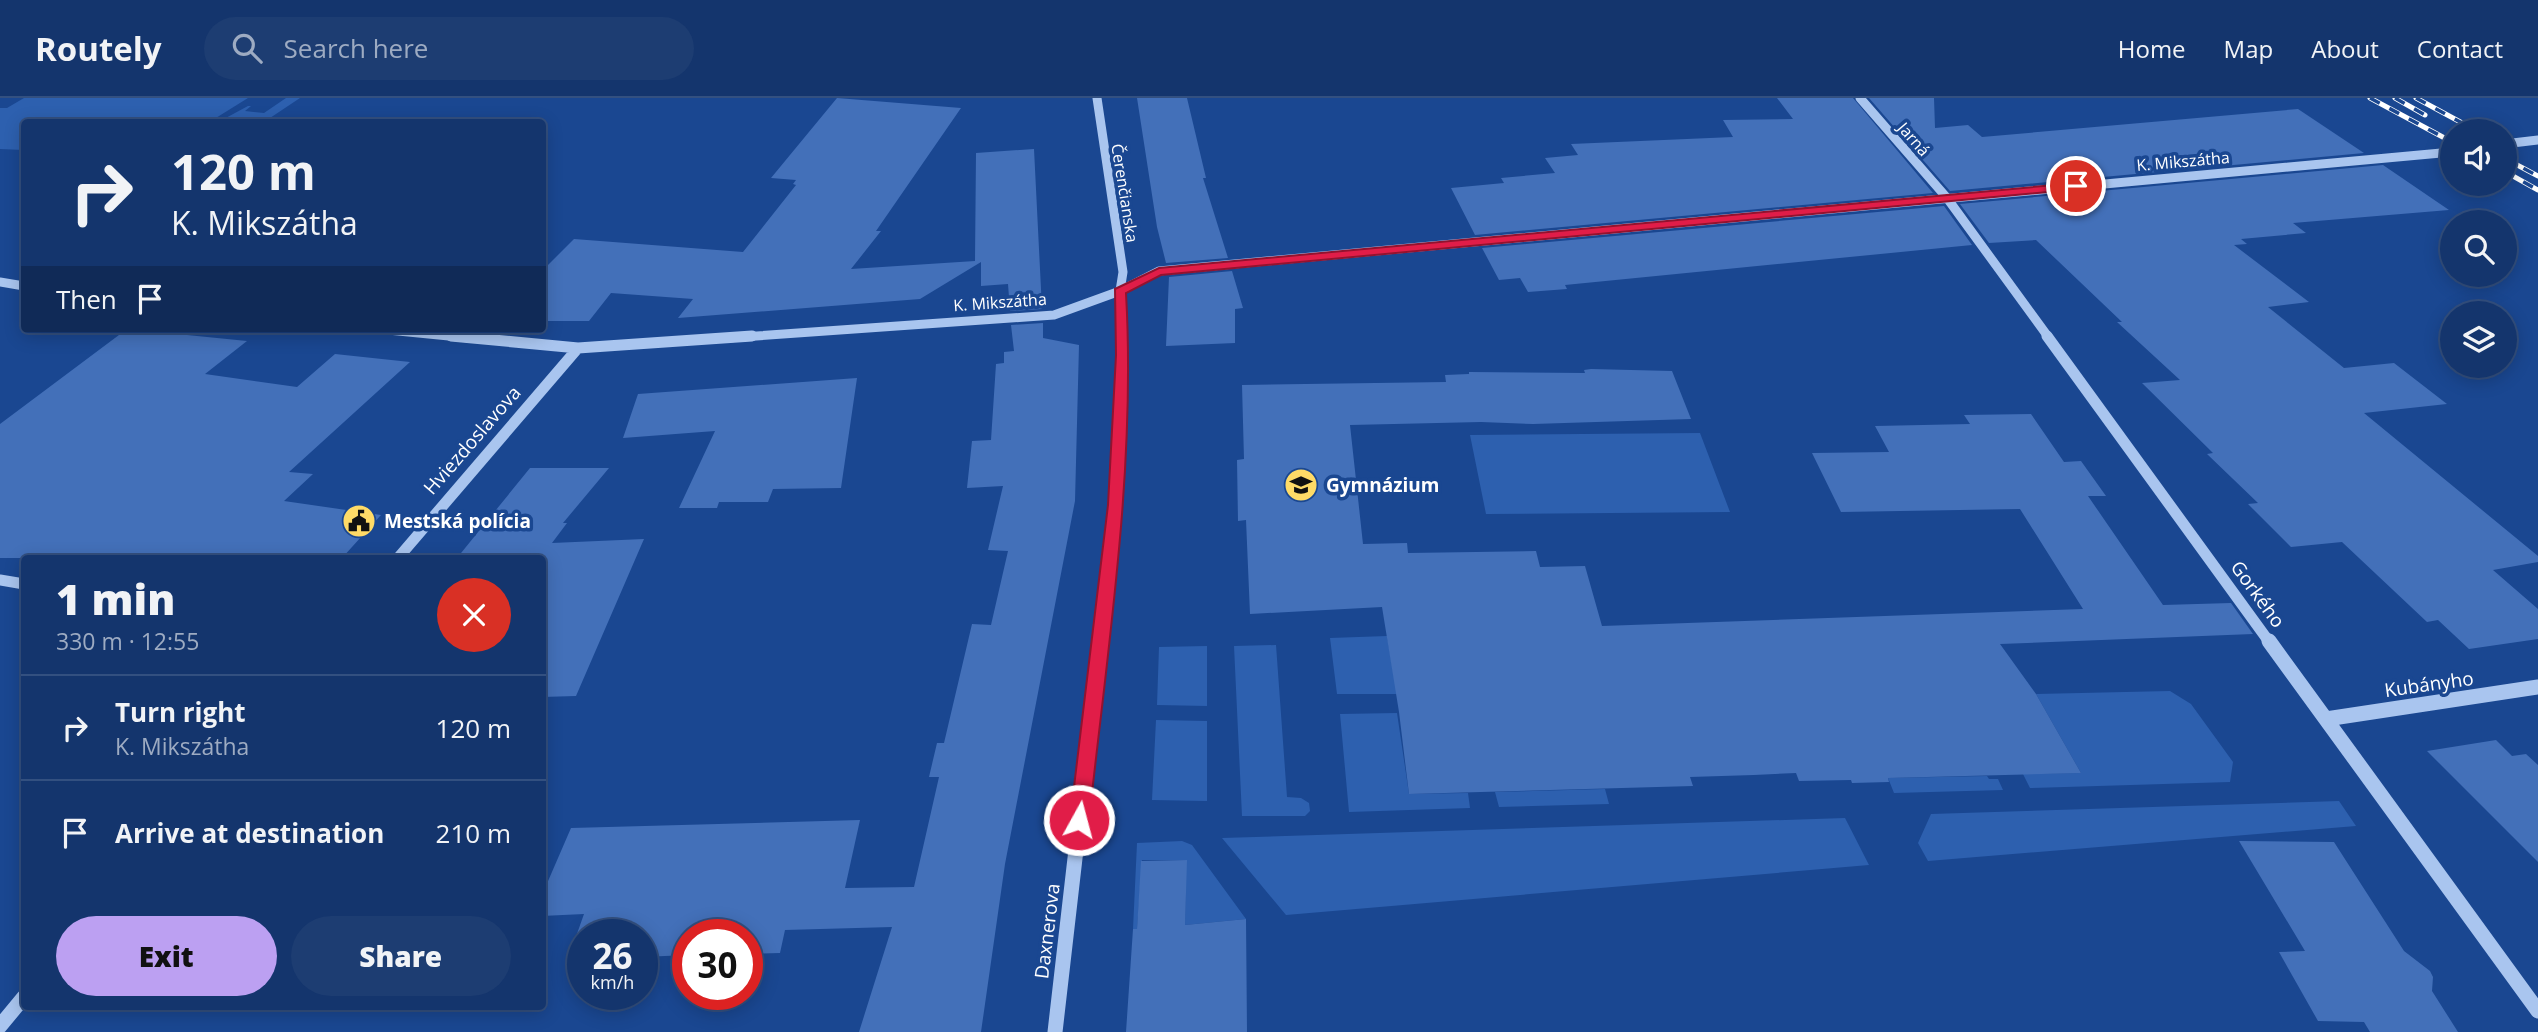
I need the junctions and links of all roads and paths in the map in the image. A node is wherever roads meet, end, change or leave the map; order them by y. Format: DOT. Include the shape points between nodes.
graph roads {
  1 [pos="1084,98"];
  2 [pos="1860,98"];
  3 [pos="1097,99"];
  4 [pos="2538,140"];
  5 [pos="2517,143"];
  6 [pos="2440,153"];
  7 [pos="1947,198"];
  8 [pos="0,282"];
  9 [pos="21,286"];
  10 [pos="1119,291"];
  11 [pos="420,333"];
  12 [pos="578,348"];
  13 [pos="401,555"];
  14 [pos="0,580"];
  15 [pos="21,584"];
  16 [pos="2538,687"];
  17 [pos="2326,719"];
  18 [pos="21,1001"];
  19 [pos="2538,1011"];
  20 [pos="0,1026"];
  21 [pos="1055,1032"];
  1 -- 3 [label="street"];
  2 -- 7 [label="street, Jarná"];
  3 -- 10 [label="street, Čerenčianska" via="1123,272"];
  4 -- 5 [label="street"];
  6 -- 7 [label="street, K. Mikszátha"];
  7 -- 10 [label="street, K. Mikszátha" via="1159,271"];
  7 -- 17 [label="street, Gorkého"];
  8 -- 9 [label="street"];
  10 -- 12 [label="street, K. Mikszátha" via="1054,315"];
  10 -- 21 [label="street, Daxnerova" via="1123,355 1115,505"];
  11 -- 12 [label="street, K. Mikszátha"];
  12 -- 13 [label="street, Hviezdoslavova"];
  14 -- 15 [label="street"];
  16 -- 17 [label="street, Kubányho"];
  17 -- 19 [label="street, Gorkého"];
  18 -- 20 [label="street"];
}
